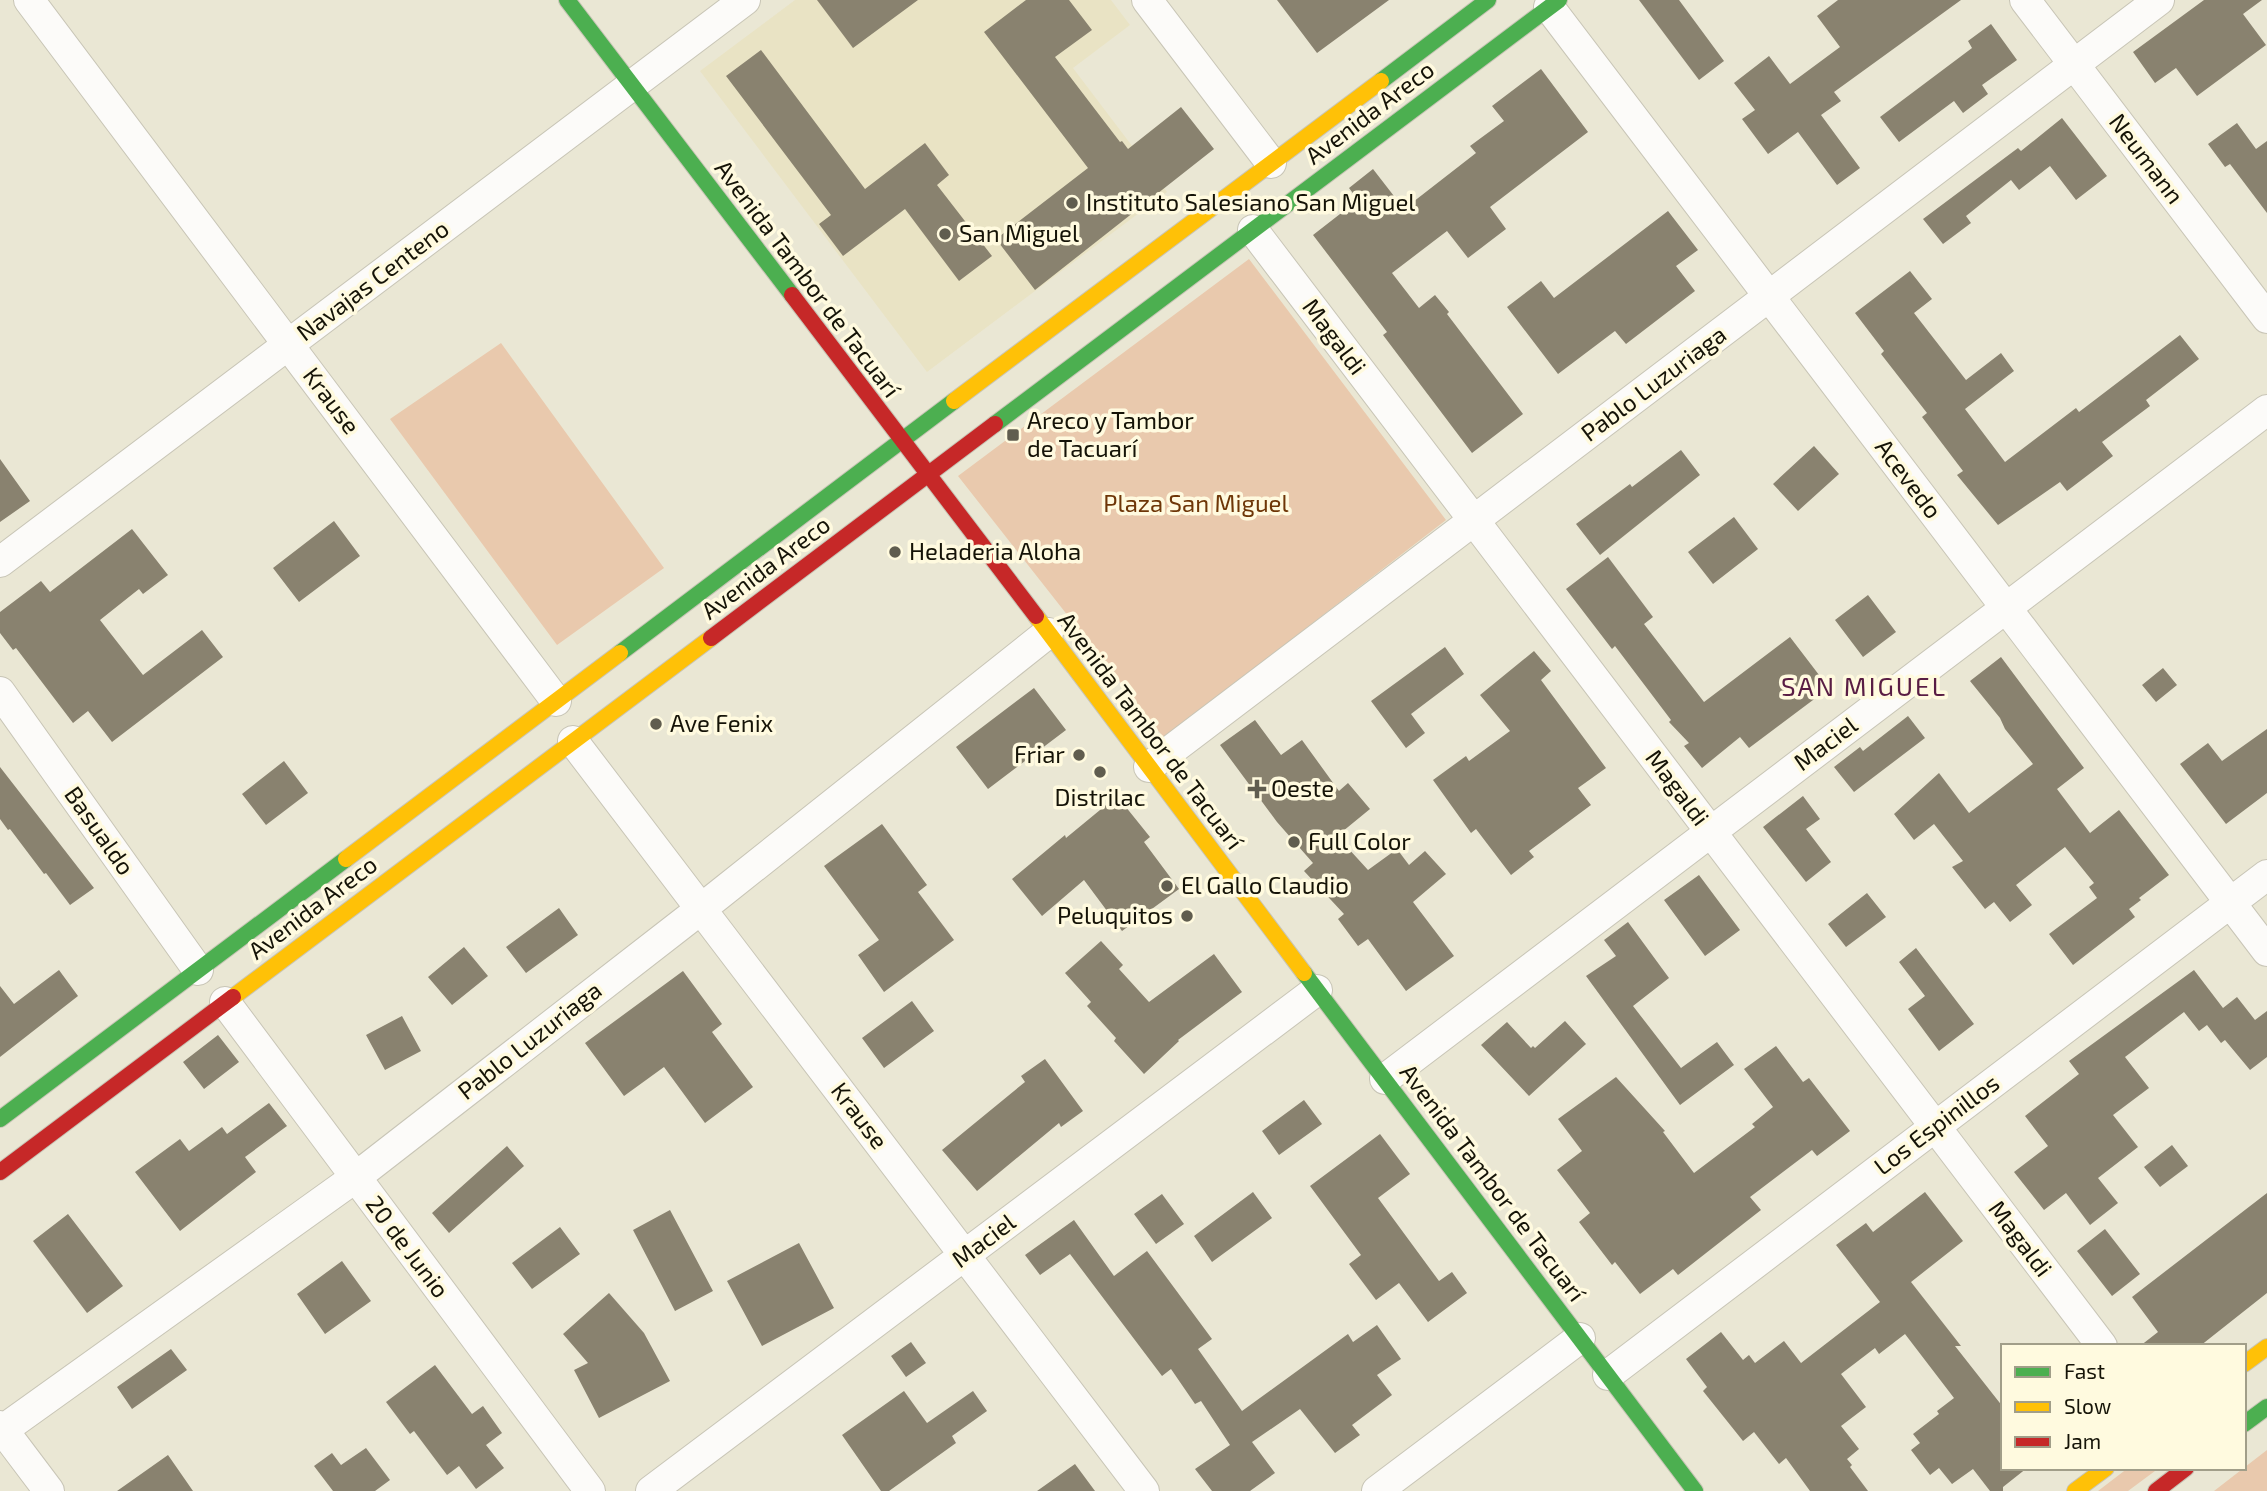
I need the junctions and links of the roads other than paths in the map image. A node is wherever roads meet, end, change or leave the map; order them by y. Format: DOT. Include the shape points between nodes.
graph roads {
  1 [pos="29,0"];
  2 [pos="566,0"];
  3 [pos="745,0"];
  4 [pos="1147,0"];
  5 [pos="1488,0"];
  6 [pos="2025,0"];
  7 [pos="2160,0"];
  8 [pos="1554,4"];
  9 [pos="2074,65"];
  10 [pos="631,86"];
  11 [pos="1271,163"];
  12 [pos="1253,230"];
  13 [pos="1769,296"];
  14 [pos="2267,318"];
  15 [pos="288,345"];
  16 [pos="2267,410"];
  17 [pos="903,441"];
  18 [pos="928,474"];
  19 [pos="1474,521"];
  20 [pos="0,562"];
  21 [pos="2006,608"];
  22 [pos="1048,634"];
  23 [pos="0,692"];
  24 [pos="556,701"];
  25 [pos="573,741"];
  26 [pos="1149,767"];
  27 [pos="1711,832"];
  28 [pos="2267,875"];
  29 [pos="2230,903"];
  30 [pos="701,909"];
  31 [pos="2267,951"];
  32 [pos="198,970"];
  33 [pos="1317,990"];
  34 [pos="225,1002"];
  35 [pos="1385,1079"];
  36 [pos="0,1119"];
  37 [pos="1935,1127"];
  38 [pos="0,1172"];
  39 [pos="356,1177"];
  40 [pos="965,1255"];
  41 [pos="1580,1338"];
  42 [pos="2100,1344"];
  43 [pos="2267,1347"];
  44 [pos="2246,1363"];
  45 [pos="1608,1375"];
  46 [pos="2267,1407"];
  47 [pos="2246,1423"];
  48 [pos="1,1429"];
  49 [pos="2103,1470"];
  50 [pos="2183,1470"];
  51 [pos="49,1491"];
  52 [pos="590,1491"];
  53 [pos="651,1491"];
  54 [pos="1144,1491"];
  55 [pos="1377,1491"];
  56 [pos="1695,1491"];
  57 [pos="2075,1491"];
  58 [pos="2156,1491"];
  1 -- 15 [label="street, Krause"];
  2 -- 10 [label="main road, Avenida Tambor de Tacuarí"];
  3 -- 10 [label="street, Navajas Centeno"];
  4 -- 11 [label="street"];
  5 -- 11 [label="main road, Avenida Areco"];
  6 -- 9 [label="street, Neumann"];
  7 -- 9 [label="street, Pablo Luzuriaga"];
  8 -- 12 [label="main road, Avenida Areco"];
  8 -- 13 [label="street, Acevedo"];
  9 -- 13 [label="street, Pablo Luzuriaga"];
  9 -- 14 [label="street, Neumann"];
  10 -- 15 [label="street, Navajas Centeno"];
  10 -- 17 [label="main road, Avenida Tambor de Tacuarí"];
  11 -- 17 [label="main road, Avenida Areco"];
  12 -- 18 [label="main road, Avenida Areco"];
  12 -- 19 [label="street, Magaldi"];
  13 -- 19 [label="street, Pablo Luzuriaga"];
  13 -- 21 [label="street, Acevedo"];
  15 -- 20 [label="street, Navajas Centeno"];
  15 -- 24 [label="street, Krause"];
  16 -- 21 [label="street, Maciel"];
  17 -- 18 [label="main road, Avenida Tambor de Tacuarí"];
  17 -- 24 [label="main road, Avenida Areco"];
  18 -- 22 [label="main road, Avenida Tambor de Tacuarí"];
  18 -- 25 [label="main road, Avenida Areco"];
  19 -- 26 [label="street, Pablo Luzuriaga"];
  19 -- 27 [label="street, Magaldi"];
  21 -- 27 [label="street, Maciel"];
  21 -- 29 [label="street, Acevedo"];
  22 -- 26 [label="main road, Avenida Tambor de Tacuarí"];
  22 -- 30 [label="street, Pablo Luzuriaga"];
  23 -- 32 [label="street, Basualdo"];
  24 -- 32 [label="main road, Avenida Areco"];
  25 -- 30 [label="street, Krause"];
  25 -- 34 [label="main road, Avenida Areco"];
  26 -- 33 [label="main road, Avenida Tambor de Tacuarí"];
  27 -- 35 [label="street, Maciel"];
  27 -- 37 [label="street, Magaldi"];
  28 -- 29 [label="street, Los Espinillos"];
  29 -- 31 [label="street, Acevedo"];
  29 -- 37 [label="street, Los Espinillos"];
  30 -- 39 [label="street, Pablo Luzuriaga"];
  30 -- 40 [label="street, Krause"];
  32 -- 36 [label="main road, Avenida Areco"];
  33 -- 35 [label="main road, Avenida Tambor de Tacuarí"];
  33 -- 40 [label="street, Maciel"];
  34 -- 38 [label="main road, Avenida Areco"];
  34 -- 39 [label="street, 20 de Junio"];
  35 -- 41 [label="main road, Avenida Tambor de Tacuarí"];
  37 -- 42 [label="street, Magaldi"];
  37 -- 45 [label="street, Los Espinillos"];
  39 -- 48 [label="street, Pablo Luzuriaga"];
  39 -- 52 [label="street, 20 de Junio"];
  40 -- 53 [label="street, Maciel"];
  40 -- 54 [label="street, Krause"];
  41 -- 45 [label="main road, Avenida Tambor de Tacuarí"];
  41 -- 55 [label="street"];
  43 -- 44 [label="main road"];
  45 -- 56 [label="main road, Avenida Tambor de Tacuarí"];
  46 -- 47 [label="main road"];
  48 -- 51 [label="street"];
  49 -- 57 [label="main road"];
  50 -- 58 [label="main road"];
}
